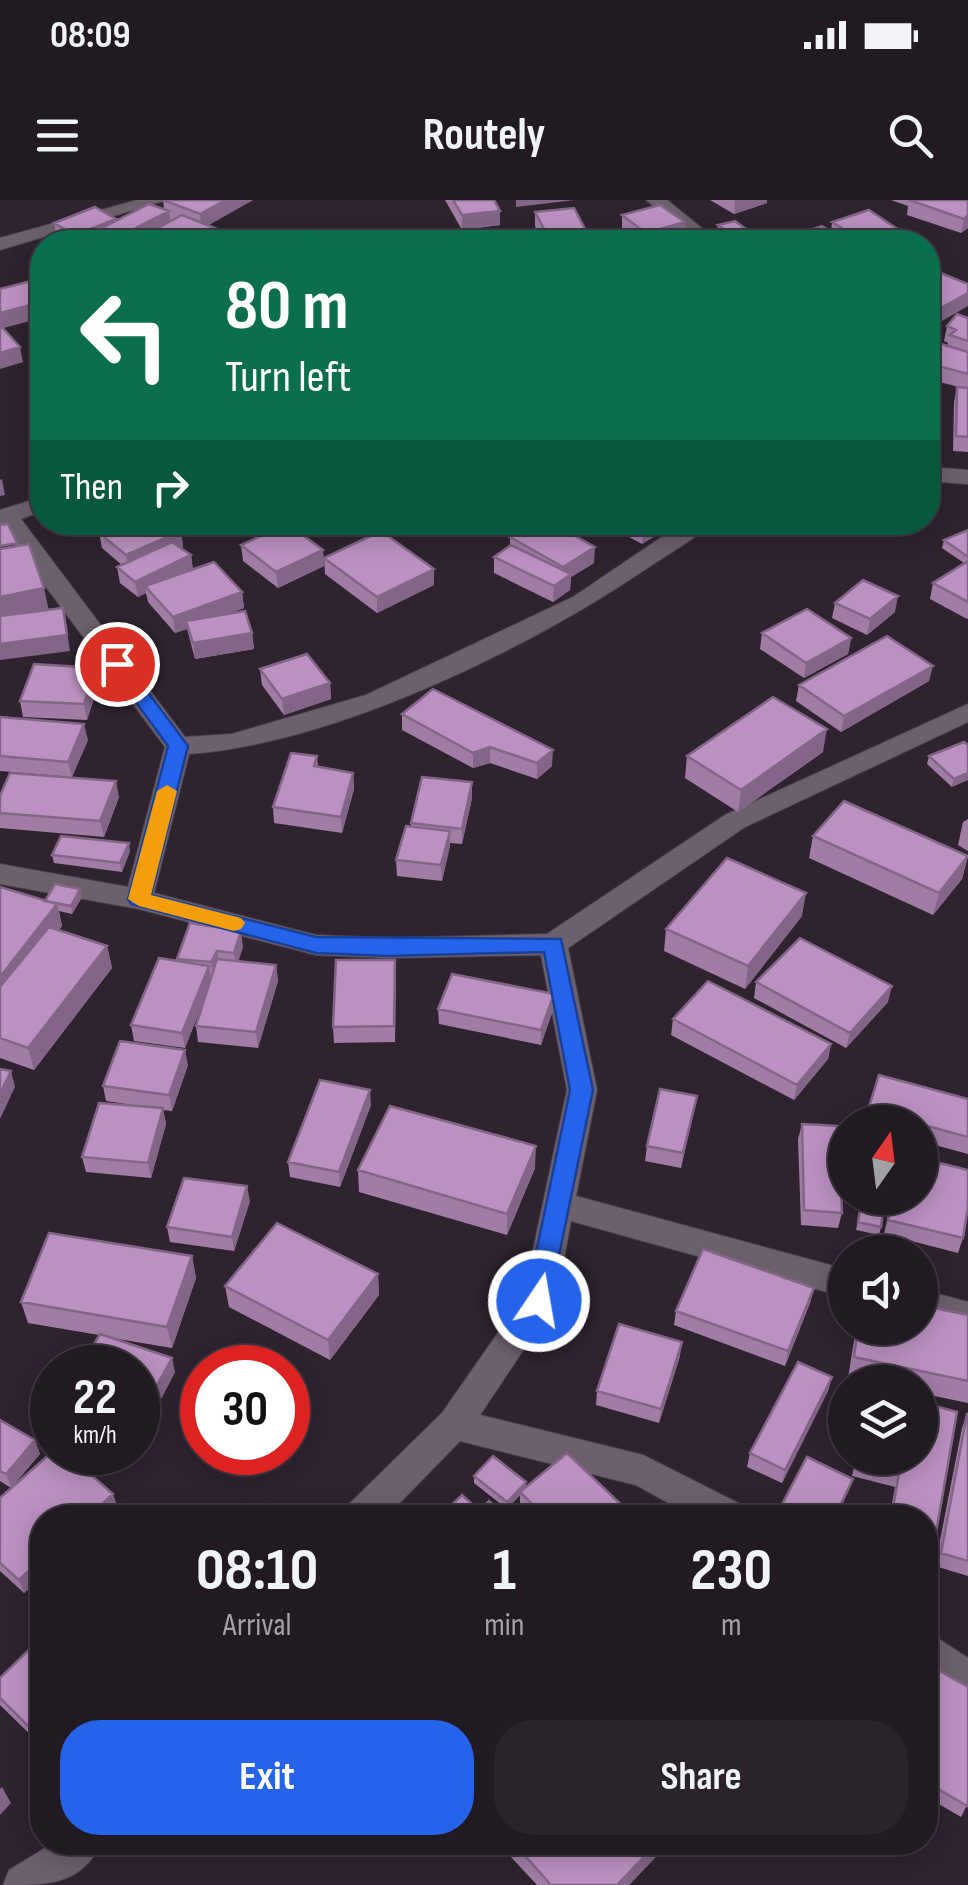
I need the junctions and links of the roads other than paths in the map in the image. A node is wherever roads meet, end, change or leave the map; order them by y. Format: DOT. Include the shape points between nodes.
graph roads {
  1 [pos="158,200"];
  2 [pos="655,200"];
  3 [pos="50,230"];
  4 [pos="694,230"];
  5 [pos="30,236"];
  6 [pos="0,244"];
  7 [pos="940,475"];
  8 [pos="968,478"];
  9 [pos="30,508"];
  10 [pos="4,518"];
  11 [pos="681,535"];
  12 [pos="968,712"];
  13 [pos="178,746"];
  14 [pos="0,874"];
  15 [pos="139,899"];
  16 [pos="554,944"];
  17 [pos="560,1205"];
  18 [pos="828,1278"];
  19 [pos="938,1308"];
  20 [pos="968,1316"];
  21 [pos="454,1424"];
  22 [pos="373,1505"];
  23 [pos="707,1505"];
  24 [pos="938,1658"];
  25 [pos="968,1682"];
  26 [pos="75,1863"];
  27 [pos="24,1885"];
  1 -- 3 [label="street"];
  2 -- 4 [label="street"];
  5 -- 6 [label="street"];
  7 -- 8 [label="street"];
  9 -- 10 [label="street"];
  10 -- 13 [label="street"];
  11 -- 13 [label="street" via="581,602 375,701 234,742"];
  12 -- 16 [label="street" via="735,822"];
  13 -- 15 [label="street"];
  14 -- 15 [label="street"];
  15 -- 16 [label="street" via="316,945"];
  16 -- 17 [label="street" via="582,1090"];
  17 -- 18 [label="street"];
  17 -- 21 [label="street" via="539,1301"];
  19 -- 20 [label="street"];
  21 -- 22 [label="street"];
  21 -- 23 [label="street" via="644,1471"];
  24 -- 25 [label="street"];
  26 -- 27 [label="street"];
}
